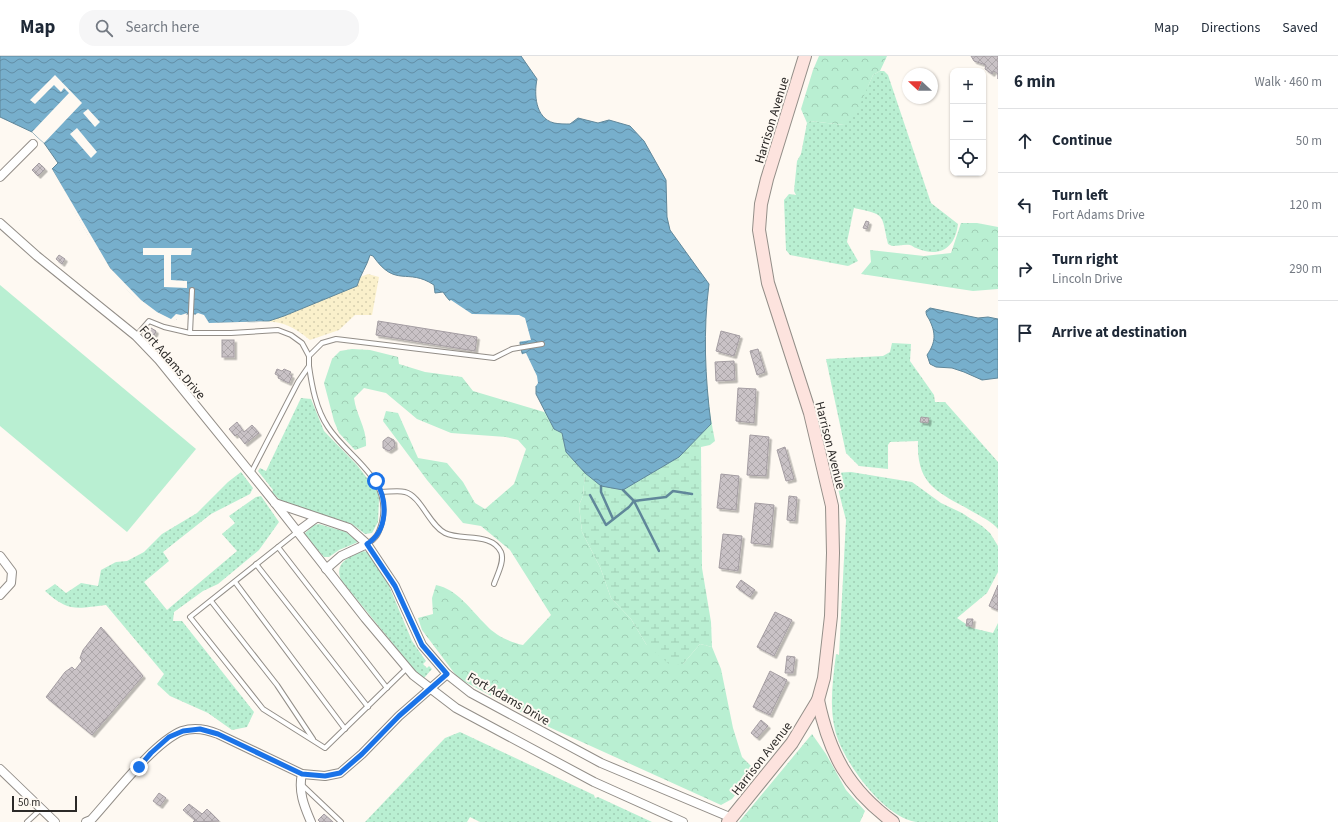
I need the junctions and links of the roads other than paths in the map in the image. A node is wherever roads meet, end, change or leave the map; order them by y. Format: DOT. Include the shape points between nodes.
graph roads {
  1 [pos="805,56"];
  2 [pos="33,144"];
  3 [pos="0,177"];
  4 [pos="0,223"];
  5 [pos="192,290"];
  6 [pos="190,333"];
  7 [pos="136,336"];
  8 [pos="542,344"];
  9 [pos="309,356"];
  10 [pos="310,366"];
  11 [pos="250,473"];
  12 [pos="381,492"];
  13 [pos="275,503"];
  14 [pos="316,518"];
  15 [pos="297,532"];
  16 [pos="367,544"];
  17 [pos="278,547"];
  18 [pos="0,556"];
  19 [pos="256,564"];
  20 [pos="326,569"];
  21 [pos="235,582"];
  22 [pos="494,584"];
  23 [pos="0,595"];
  24 [pos="211,601"];
  25 [pos="407,668"];
  26 [pos="447,674"];
  27 [pos="387,688"];
  28 [pos="430,688"];
  29 [pos="818,700"];
  30 [pos="368,706"];
  31 [pos="345,729"];
  32 [pos="314,741"];
  33 [pos="0,769"];
  34 [pos="302,774"];
  35 [pos="300,783"];
  36 [pos="41,809"];
  37 [pos="730,820"];
  38 [pos="28,822"];
  39 [pos="55,822"];
  40 [pos="86,822"];
  41 [pos="311,822"];
  42 [pos="341,822"];
  43 [pos="683,822"];
  44 [pos="893,822"];
  1 -- 29 [label="main road, Harrison Avenue" via="761,204 759,230 768,283 810,413 832,506 834,553 831,616 824,678"];
  2 -- 3 [label="street"];
  4 -- 7 [label="street, Fort Adams Drive"];
  5 -- 6 [label="lane"];
  6 -- 7 [label="lane" via="149,321"];
  6 -- 9 [label="lane" via="278,330 302,343"];
  7 -- 11 [label="street, Fort Adams Drive" via="159,360"];
  8 -- 9 [label="lane" via="512,349 494,358 336,339 322,343"];
  9 -- 10 [label="lane"];
  10 -- 11 [label="lane" via="298,382"];
  10 -- 12 [label="lane" via="313,394 323,420 371,476"];
  11 -- 13 [label="street, Fort Adams Drive"];
  12 -- 16 [label="lane" via="384,510 380,532"];
  12 -- 22 [label="lane" via="400,491 412,495 432,522 446,534 494,544 500,549 502,557"];
  13 -- 14 [label="street, Fort Adams Drive"];
  13 -- 15 [label="street, Fort Adams Drive"];
  14 -- 15 [label="street"];
  14 -- 16 [label="street, Fort Adams Drive" via="349,528"];
  15 -- 17 [label="lane"];
  15 -- 20 [label="street, Fort Adams Drive"];
  16 -- 20 [label="street" via="341,556"];
  16 -- 26 [label="street, Fort Adams Drive" via="395,586 422,645"];
  17 -- 19 [label="lane"];
  17 -- 27 [label="lane"];
  18 -- 23 [label="street" via="12,572 11,583"];
  19 -- 21 [label="lane"];
  19 -- 30 [label="lane"];
  20 -- 25 [label="street, Fort Adams Drive"];
  21 -- 24 [label="lane"];
  21 -- 31 [label="lane"];
  24 -- 32 [label="lane" via="277,685"];
  24 -- 32 [label="lane" via="190,617 263,709"];
  25 -- 27 [label="lane"];
  25 -- 28 [label="street, Fort Adams Drive"];
  26 -- 28 [label="street"];
  26 -- 37 [label="street, Fort Adams Drive" via="471,693 601,763"];
  27 -- 30 [label="lane"];
  28 -- 34 [label="street" via="345,770 325,776"];
  28 -- 43 [label="street, Fort Adams Drive" via="456,708 580,774"];
  29 -- 37 [label="main road, Harrison Avenue" via="788,749"];
  29 -- 44 [label="main road" via="825,731 843,770 866,799"];
  30 -- 31 [label="lane"];
  31 -- 32 [label="lane" via="325,748"];
  33 -- 36 [label="street"];
  34 -- 35 [label="street"];
  34 -- 40 [label="street" via="218,734 192,729 169,737 151,753 91,820"];
  35 -- 41 [label="street" via="304,805"];
  35 -- 42 [label="lane"];
  36 -- 38 [label="lane"];
  36 -- 39 [label="street"];
}
